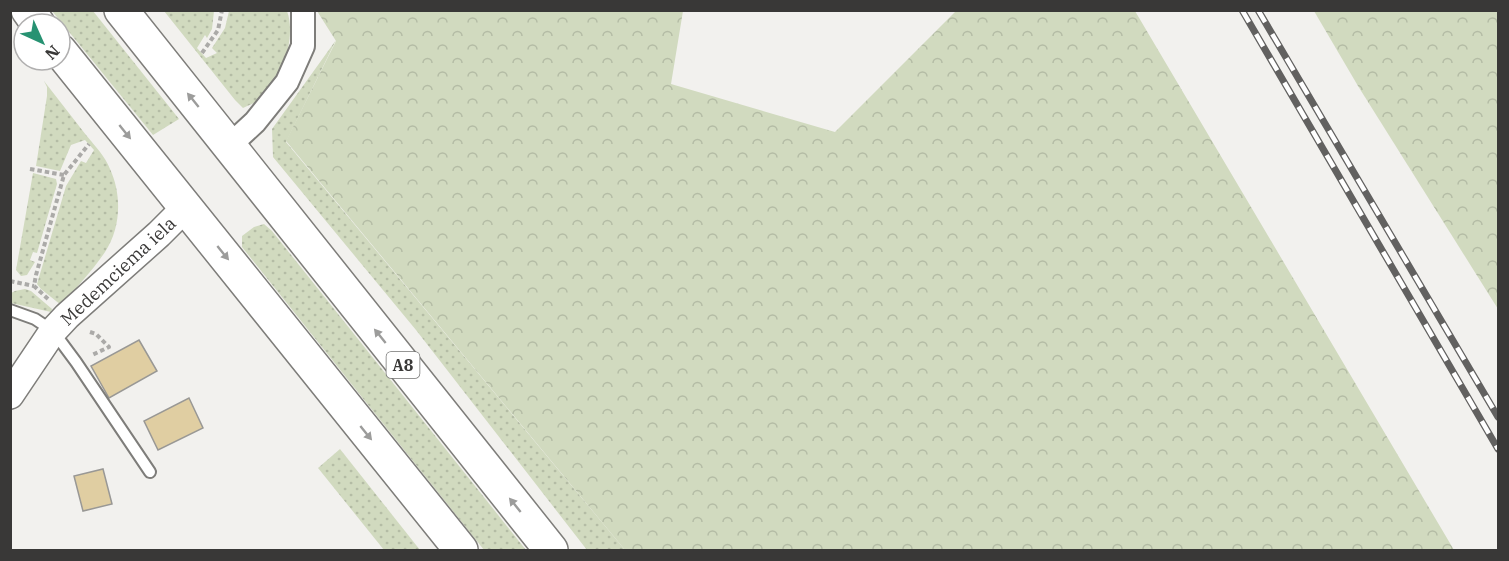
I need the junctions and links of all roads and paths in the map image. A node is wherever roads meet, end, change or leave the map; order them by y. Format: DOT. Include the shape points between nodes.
graph roads {
  1 [pos="121,10"];
  2 [pos="222,10"];
  3 [pos="303,10"];
  4 [pos="202,53"];
  5 [pos="72,66"];
  6 [pos="89,144"];
  7 [pos="230,146"];
  8 [pos="30,169"];
  9 [pos="64,175"];
  10 [pos="186,207"];
  11 [pos="10,281"];
  12 [pos="34,286"];
  13 [pos="50,301"];
  14 [pos="10,310"];
  15 [pos="53,331"];
  16 [pos="88,332"];
  17 [pos="76,362"];
  18 [pos="10,395"];
  19 [pos="150,472"];
  20 [pos="461,550"];
  21 [pos="551,550"];
  7 -- 1 [label="highway, A8, one-way"];
  2 -- 4 [label="path" via="218,30"];
  3 -- 7 [label="street" via="303,46 287,82"];
  5 -- 10 [label="highway, one-way"];
  6 -- 9 [label="path"];
  21 -- 7 [label="highway, A8, one-way"];
  8 -- 9 [label="path"];
  9 -- 12 [label="path"];
  10 -- 15 [label="street, Medemciema iela"];
  10 -- 20 [label="highway, one-way"];
  11 -- 12 [label="path"];
  12 -- 13 [label="path"];
  14 -- 15 [label="lane"];
  15 -- 17 [label="lane"];
  15 -- 18 [label="street, Medemciema iela"];
  16 -- 17 [label="path" via="96,334 109,347"];
  17 -- 19 [label="lane"];
}
